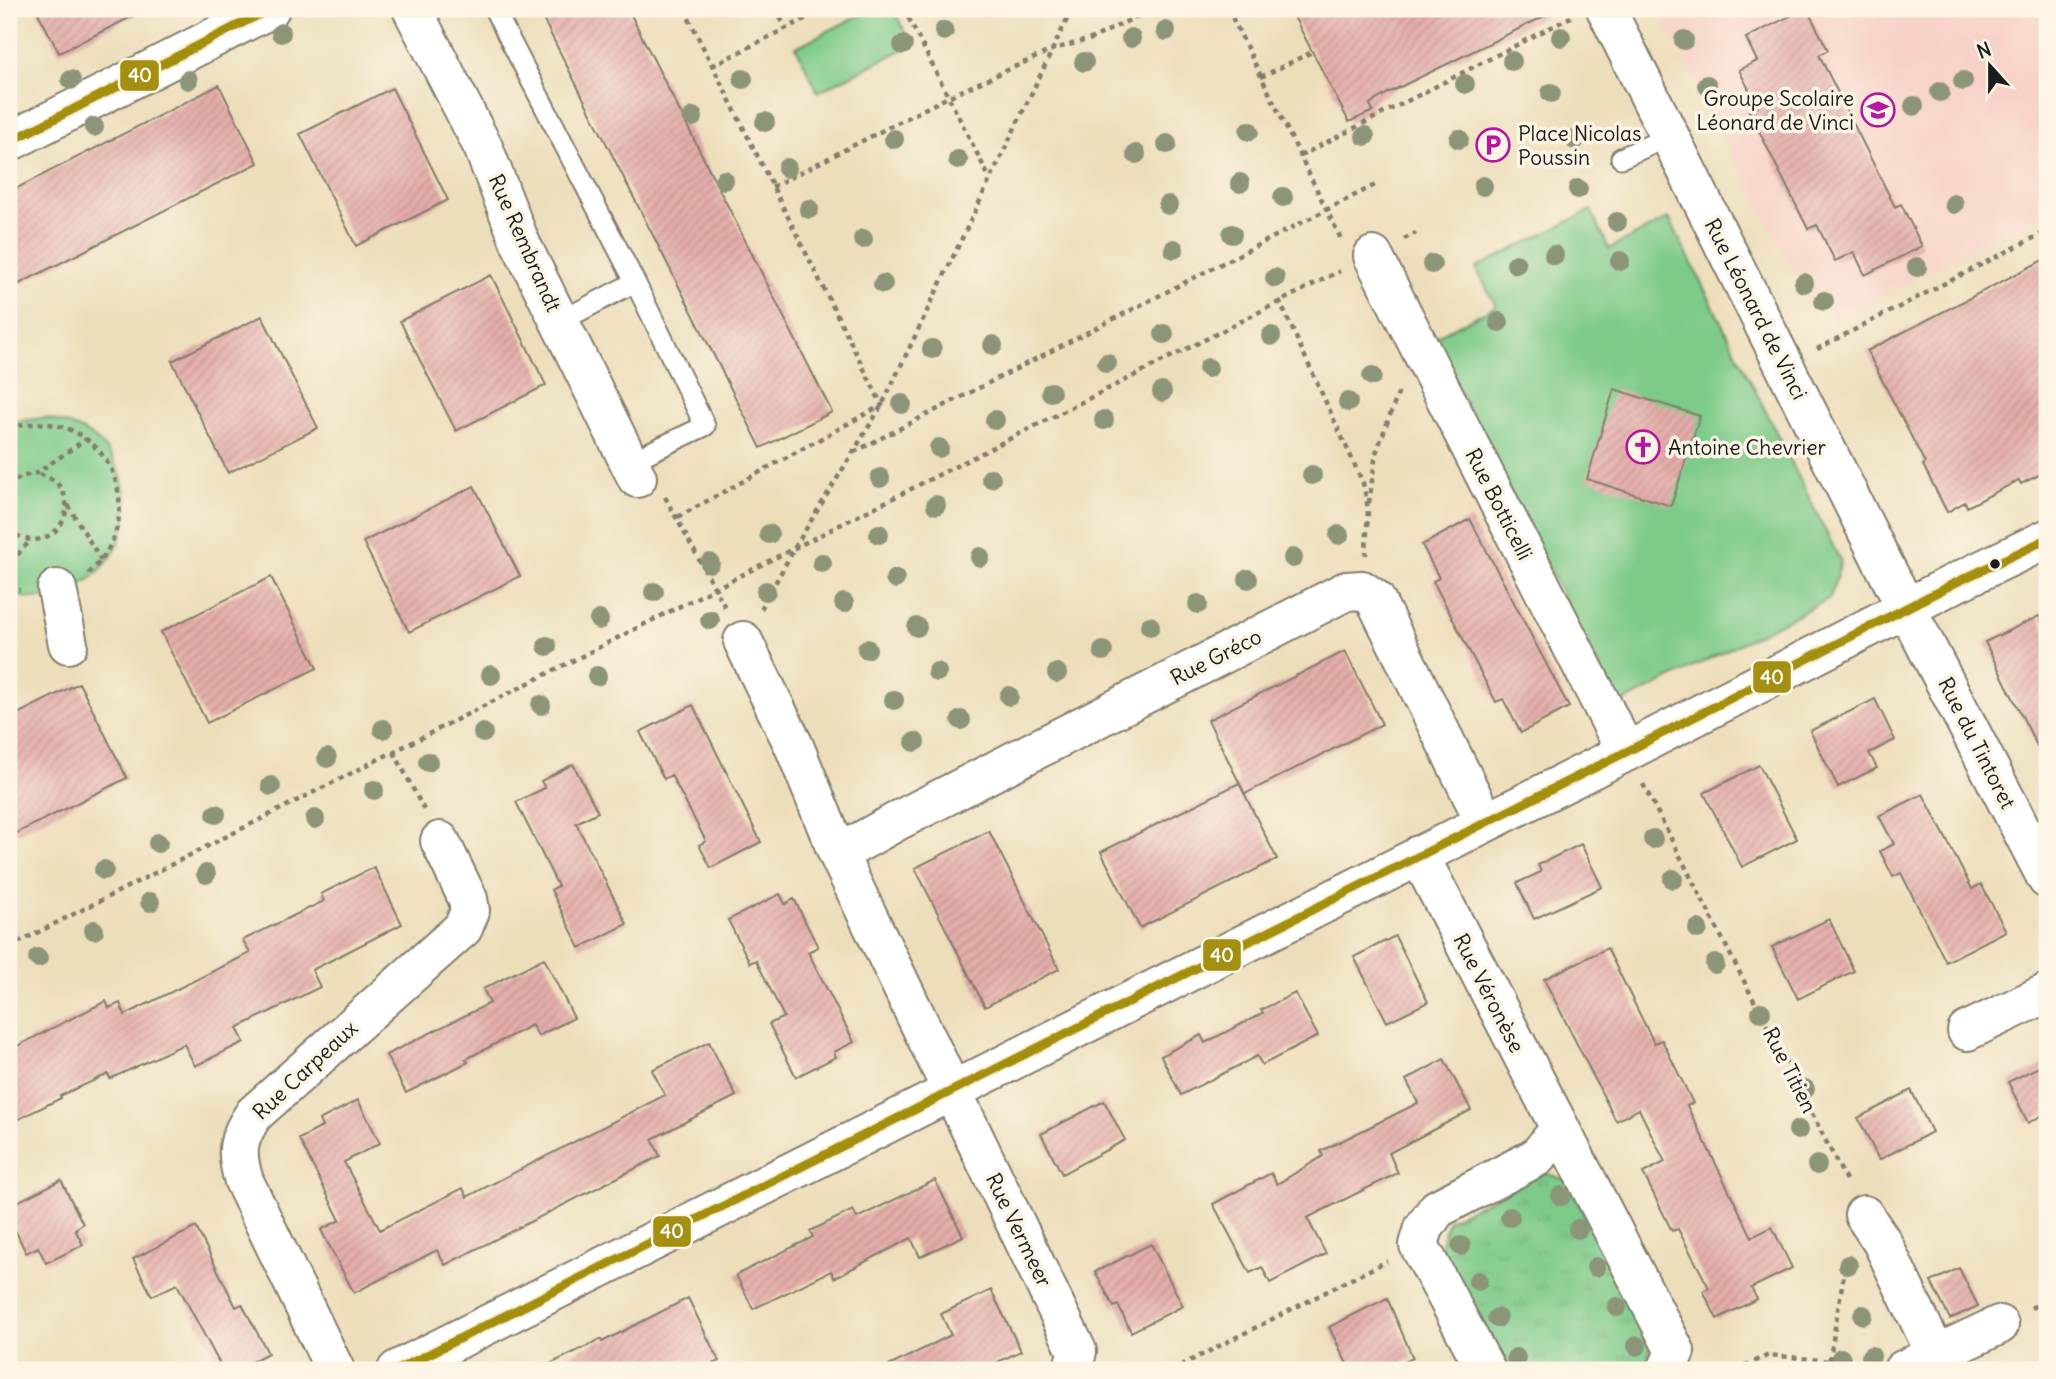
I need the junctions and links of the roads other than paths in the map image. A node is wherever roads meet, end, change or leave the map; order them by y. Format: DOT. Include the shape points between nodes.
graph roads {
  1 [pos="270,9"];
  2 [pos="412,9"];
  3 [pos="494,9"];
  4 [pos="1591,12"];
  5 [pos="1670,136"];
  6 [pos="9,142"];
  7 [pos="1621,158"];
  8 [pos="1363,260"];
  9 [pos="635,282"];
  10 [pos="559,322"];
  11 [pos="633,470"];
  12 [pos="2047,539"];
  13 [pos="57,589"];
  14 [pos="1907,608"];
  15 [pos="743,641"];
  16 [pos="68,644"];
  17 [pos="1626,752"];
  18 [pos="1485,822"];
  19 [pos="440,841"];
  20 [pos="838,854"];
  21 [pos="1419,855"];
  22 [pos="2047,879"];
  23 [pos="2047,993"];
  24 [pos="1967,1031"];
  25 [pos="952,1090"];
  26 [pos="1559,1130"];
  27 [pos="1864,1215"];
  28 [pos="1999,1325"];
  29 [pos="1920,1363"];
  30 [pos="335,1370"];
  31 [pos="397,1370"];
  32 [pos="1073,1370"];
  33 [pos="1486,1370"];
  34 [pos="1667,1370"];
  1 -- 6 [label="street"];
  2 -- 10 [label="street, Rue Rembrandt" via="483,147 520,242"];
  3 -- 9 [label="lane"];
  4 -- 5 [label="street, Rue Léonard de Vinci"];
  5 -- 7 [label="lane"];
  5 -- 14 [label="street, Rue Léonard de Vinci"];
  8 -- 17 [label="street, Rue Botticelli" via="1420,352"];
  9 -- 10 [label="lane"];
  9 -- 11 [label="lane" via="705,426"];
  10 -- 11 [label="street, Rue Rembrandt"];
  12 -- 14 [label="street"];
  13 -- 16 [label="street"];
  14 -- 17 [label="street"];
  14 -- 22 [label="street, Rue du Tintoret"];
  15 -- 20 [label="street" via="794,746"];
  17 -- 18 [label="street"];
  18 -- 20 [label="street, Rue Gréco" via="1375,599 1362,590 1346,591"];
  18 -- 21 [label="street"];
  19 -- 30 [label="street, Rue Carpeaux" via="468,899 470,911 463,928 254,1114 241,1133 237,1159 244,1181"];
  20 -- 25 [label="street"];
  21 -- 25 [label="street"];
  21 -- 26 [label="street, Rue Véronèse"];
  23 -- 24 [label="street"];
  25 -- 31 [label="street"];
  25 -- 32 [label="street, Rue Vermeer" via="1077,1351"];
  26 -- 33 [label="street" via="1537,1157 1437,1209 1424,1228 1419,1245"];
  26 -- 34 [label="street, Rue Véronèse" via="1675,1351"];
  27 -- 29 [label="street" via="1882,1242"];
  28 -- 29 [label="street"];
}
